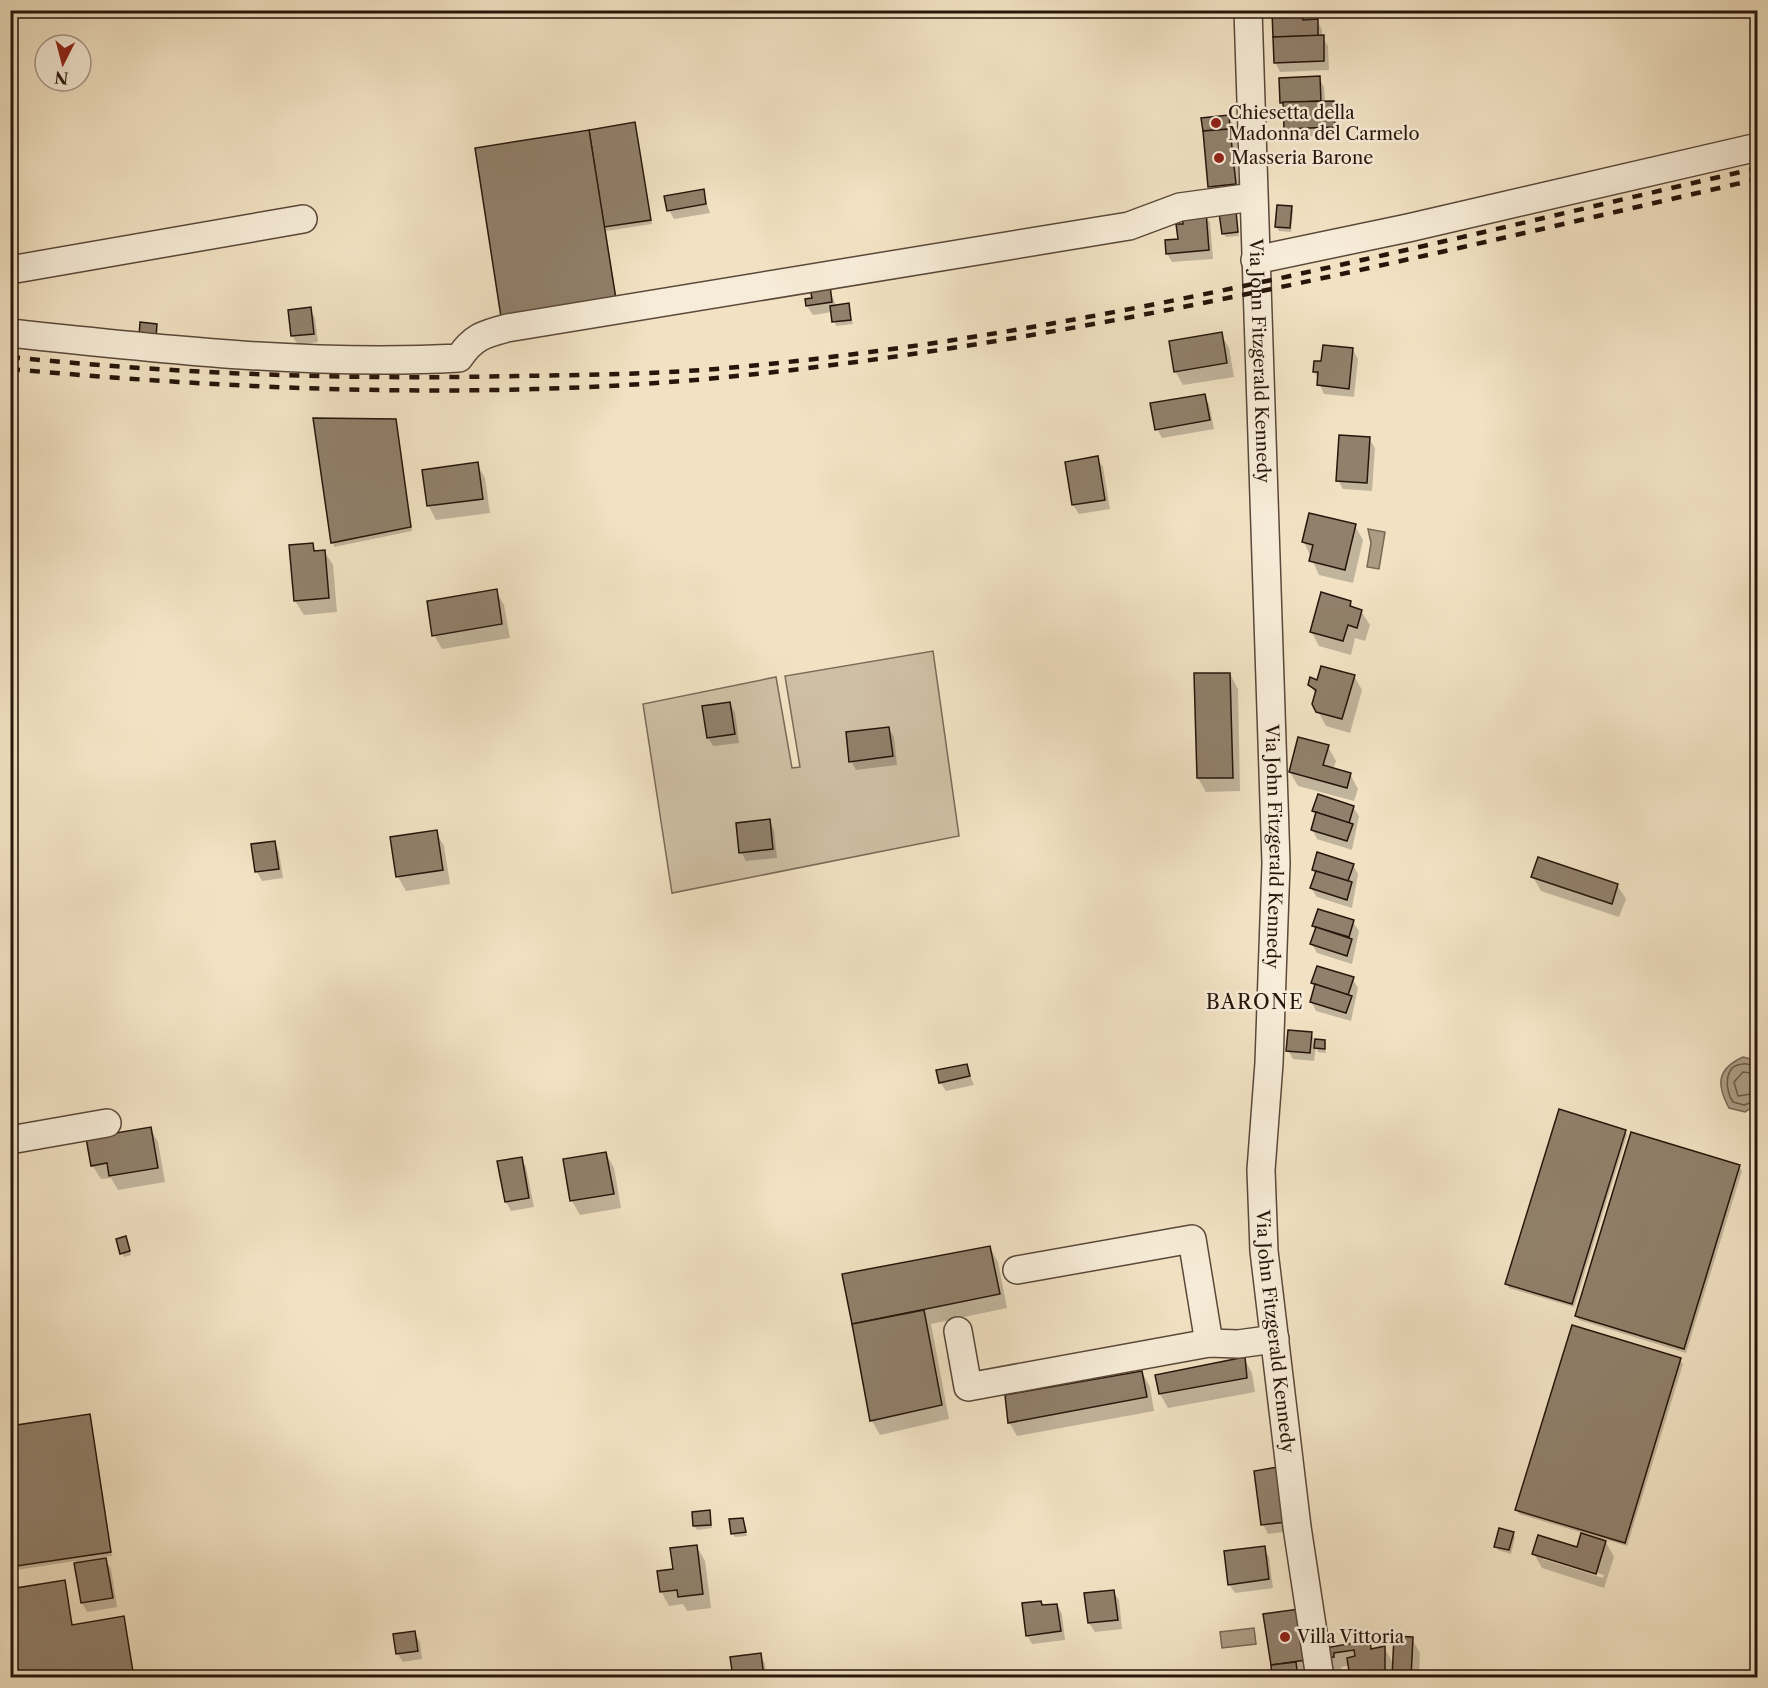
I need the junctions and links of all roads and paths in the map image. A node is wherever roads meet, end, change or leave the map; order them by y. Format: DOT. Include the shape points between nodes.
graph roads {
  1 [pos="1248,10"];
  2 [pos="1758,147"];
  3 [pos="1253,197"];
  4 [pos="303,219"];
  5 [pos="1255,260"];
  6 [pos="10,270"];
  7 [pos="10,333"];
  8 [pos="107,1123"];
  9 [pos="10,1140"];
  10 [pos="1017,1270"];
  11 [pos="958,1331"];
  12 [pos="1275,1339"];
  13 [pos="1209,1343"];
  14 [pos="1320,1677"];
  1 -- 3 [label="street, Via John Fitzgerald Kennedy"];
  2 -- 5 [label="street"];
  3 -- 5 [label="street, Via John Fitzgerald Kennedy"];
  3 -- 7 [label="street" via="1180,207 1129,226 507,328 470,342 459,358 384,362 302,358"];
  4 -- 6 [label="street"];
  5 -- 12 [label="street, Via John Fitzgerald Kennedy" via="1276,863 1261,1170 1264,1251"];
  8 -- 9 [label="street"];
  10 -- 13 [label="street" via="1192,1239"];
  11 -- 13 [label="street" via="968,1387"];
  12 -- 13 [label="street"];
  12 -- 14 [label="street, Via John Fitzgerald Kennedy" via="1297,1527"];
}
